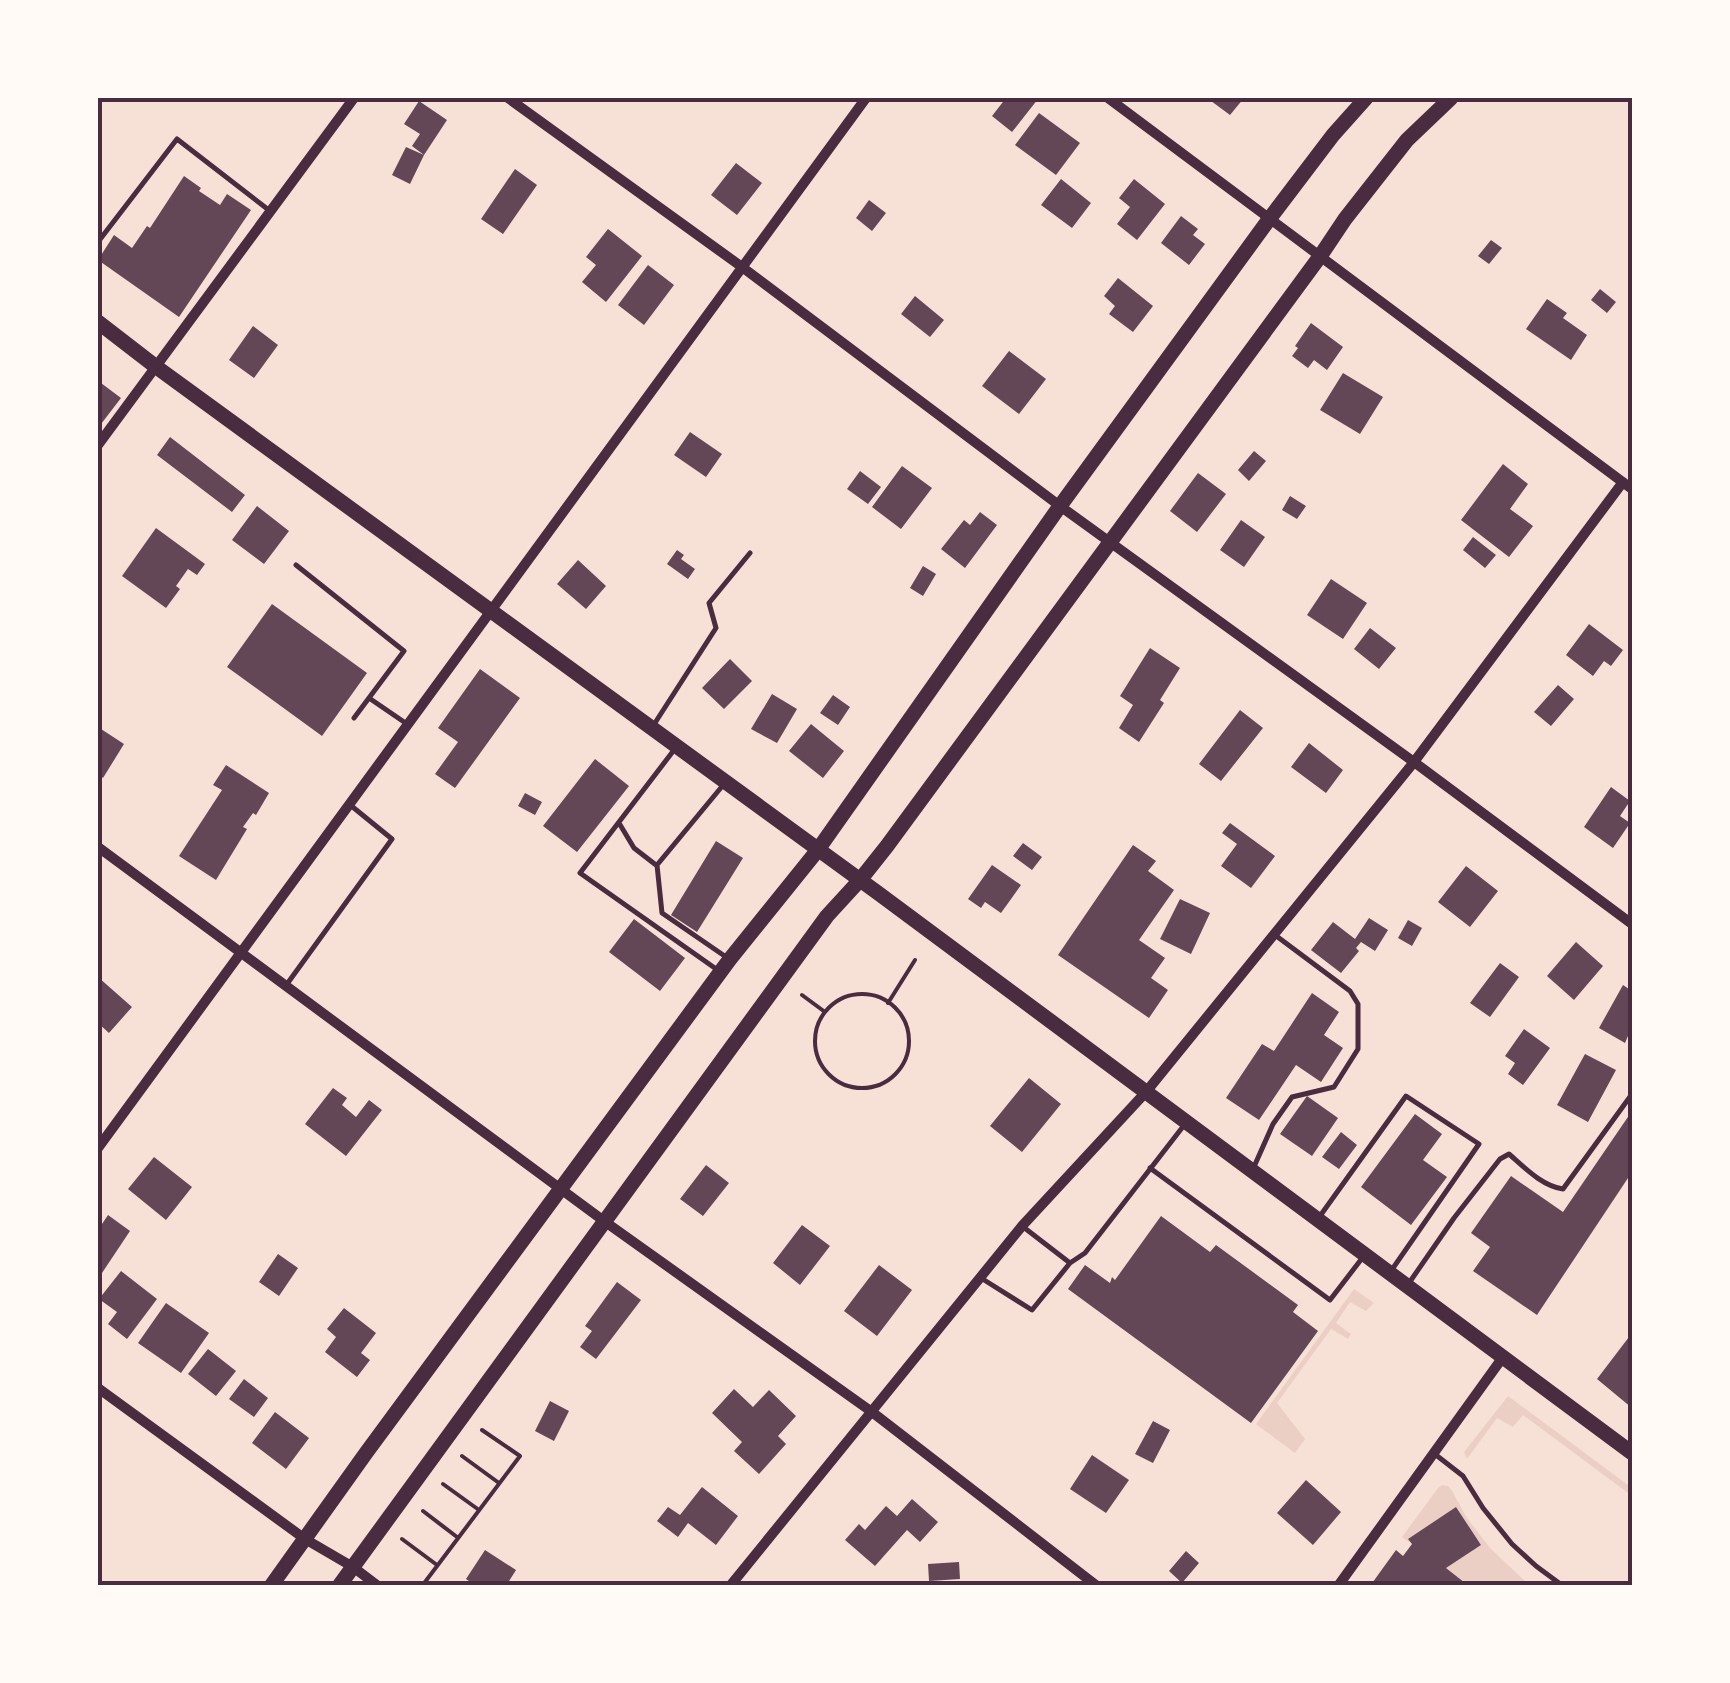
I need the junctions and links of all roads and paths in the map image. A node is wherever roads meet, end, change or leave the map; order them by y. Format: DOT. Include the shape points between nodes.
graph roads {
  1 [pos="354,98"];
  2 [pos="508,98"];
  3 [pos="866,98"];
  4 [pos="1108,98"];
  5 [pos="1366,98"];
  6 [pos="1450,98"];
  7 [pos="270,211"];
  8 [pos="1270,218"];
  9 [pos="98,242"];
  10 [pos="1321,256"];
  11 [pos="742,267"];
  12 [pos="98,322"];
  13 [pos="155,366"];
  14 [pos="98,446"];
  15 [pos="1628,485"];
  16 [pos="1060,506"];
  17 [pos="1109,542"];
  18 [pos="750,554"];
  19 [pos="296,565"];
  20 [pos="491,609"];
  21 [pos="369,698"];
  22 [pos="354,718"];
  23 [pos="408,724"];
  24 [pos="651,728"];
  25 [pos="677,747"];
  26 [pos="1414,762"];
  27 [pos="726,782"];
  28 [pos="349,804"];
  29 [pos="619,822"];
  30 [pos="98,848"];
  31 [pos="818,850"];
  32 [pos="657,866"];
  33 [pos="860,880"];
  34 [pos="1632,924"];
  35 [pos="1273,934"];
  36 [pos="242,953"];
  37 [pos="915,960"];
  38 [pos="726,966"];
  39 [pos="286,986"];
  40 [pos="802,995"];
  41 [pos="888,1003"];
  42 [pos="824,1012"];
  43 [pos="1146,1092"];
  44 [pos="1632,1094"];
  45 [pos="1187,1121"];
  46 [pos="98,1148"];
  47 [pos="1150,1168"];
  48 [pos="1252,1170"];
  49 [pos="562,1188"];
  50 [pos="1318,1219"];
  51 [pos="604,1222"];
  52 [pos="1022,1226"];
  53 [pos="1365,1255"];
  54 [pos="1070,1263"];
  55 [pos="1390,1273"];
  56 [pos="981,1278"];
  57 [pos="1407,1286"];
  58 [pos="1503,1357"];
  59 [pos="98,1388"];
  60 [pos="872,1412"];
  61 [pos="482,1430"];
  62 [pos="1434,1453"];
  63 [pos="1632,1453"];
  64 [pos="462,1456"];
  65 [pos="442,1484"];
  66 [pos="499,1484"];
  67 [pos="479,1510"];
  68 [pos="423,1511"];
  69 [pos="457,1537"];
  70 [pos="305,1539"];
  71 [pos="402,1540"];
  72 [pos="437,1566"];
  73 [pos="353,1567"];
  74 [pos="271,1586"];
  75 [pos="339,1586"];
  76 [pos="378,1586"];
  77 [pos="422,1586"];
  78 [pos="730,1586"];
  79 [pos="1097,1586"];
  80 [pos="1338,1586"];
  81 [pos="1563,1586"];
  1 -- 7 [label="street"];
  2 -- 11 [label="street"];
  3 -- 11 [label="street"];
  4 -- 8 [label="street"];
  5 -- 8 [label="main road"];
  6 -- 10 [label="main road" via="1407,140"];
  7 -- 9 [label="lane" via="176,139"];
  7 -- 13 [label="street"];
  8 -- 10 [label="street"];
  8 -- 16 [label="main road"];
  10 -- 15 [label="street"];
  10 -- 17 [label="main road"];
  11 -- 16 [label="street"];
  11 -- 20 [label="street"];
  12 -- 13 [label="main road"];
  13 -- 14 [label="street"];
  13 -- 20 [label="main road"];
  15 -- 26 [label="street"];
  16 -- 17 [label="street"];
  16 -- 31 [label="main road"];
  17 -- 26 [label="street"];
  17 -- 33 [label="main road"];
  18 -- 24 [label="lane" via="709,603 716,628"];
  19 -- 21 [label="lane" via="404,651"];
  20 -- 23 [label="street"];
  20 -- 24 [label="main road"];
  21 -- 22 [label="lane"];
  21 -- 23 [label="lane"];
  23 -- 28 [label="street"];
  24 -- 25 [label="main road"];
  25 -- 27 [label="main road"];
  25 -- 29 [label="lane"];
  26 -- 34 [label="street"];
  26 -- 35 [label="street"];
  27 -- 31 [label="main road"];
  27 -- 32 [label="lane"];
  28 -- 36 [label="street"];
  28 -- 39 [label="lane" via="392,839"];
  29 -- 32 [label="lane" via="634,848"];
  29 -- 38 [label="lane" via="580,873"];
  30 -- 36 [label="street"];
  31 -- 33 [label="main road"];
  31 -- 38 [label="main road"];
  32 -- 38 [label="lane" via="662,913"];
  33 -- 43 [label="main road"];
  33 -- 51 [label="main road"];
  35 -- 43 [label="street"];
  35 -- 48 [label="lane" via="1350,991 1358,1004 1358,1049 1334,1087 1292,1097"];
  36 -- 39 [label="street"];
  36 -- 46 [label="street"];
  37 -- 41 [label="path"];
  38 -- 49 [label="main road"];
  39 -- 49 [label="street"];
  40 -- 42 [label="path"];
  41 -- 42 [label="path" via="851,995"];
  41 -- 42 [label="path" via="905,1020 908,1052 891,1078 863,1088 835,1080 824,1069 815,1040"];
  43 -- 45 [label="main road"];
  43 -- 52 [label="street"];
  44 -- 57 [label="lane" via="1563,1189 1509,1154 1500,1159"];
  45 -- 47 [label="lane"];
  45 -- 48 [label="main road"];
  47 -- 53 [label="lane" via="1330,1300"];
  47 -- 54 [label="lane" via="1085,1253"];
  48 -- 50 [label="main road"];
  49 -- 51 [label="street"];
  49 -- 70 [label="main road"];
  50 -- 53 [label="main road"];
  50 -- 55 [label="lane" via="1406,1096 1479,1144"];
  51 -- 60 [label="street"];
  51 -- 73 [label="main road"];
  52 -- 54 [label="lane"];
  52 -- 56 [label="street"];
  53 -- 55 [label="main road"];
  54 -- 56 [label="lane" via="1032,1310"];
  55 -- 57 [label="main road"];
  56 -- 60 [label="street"];
  57 -- 58 [label="main road"];
  58 -- 62 [label="street"];
  58 -- 63 [label="main road"];
  59 -- 70 [label="street"];
  60 -- 78 [label="street"];
  60 -- 79 [label="street"];
  61 -- 66 [label="path" via="520,1456"];
  62 -- 80 [label="street"];
  62 -- 81 [label="lane" via="1463,1476 1512,1544"];
  64 -- 66 [label="path"];
  65 -- 67 [label="path"];
  66 -- 67 [label="path"];
  67 -- 69 [label="path"];
  68 -- 69 [label="path"];
  69 -- 72 [label="path"];
  70 -- 73 [label="street"];
  70 -- 74 [label="main road"];
  71 -- 72 [label="path"];
  72 -- 77 [label="path"];
  73 -- 75 [label="main road"];
  73 -- 76 [label="street"];
}
